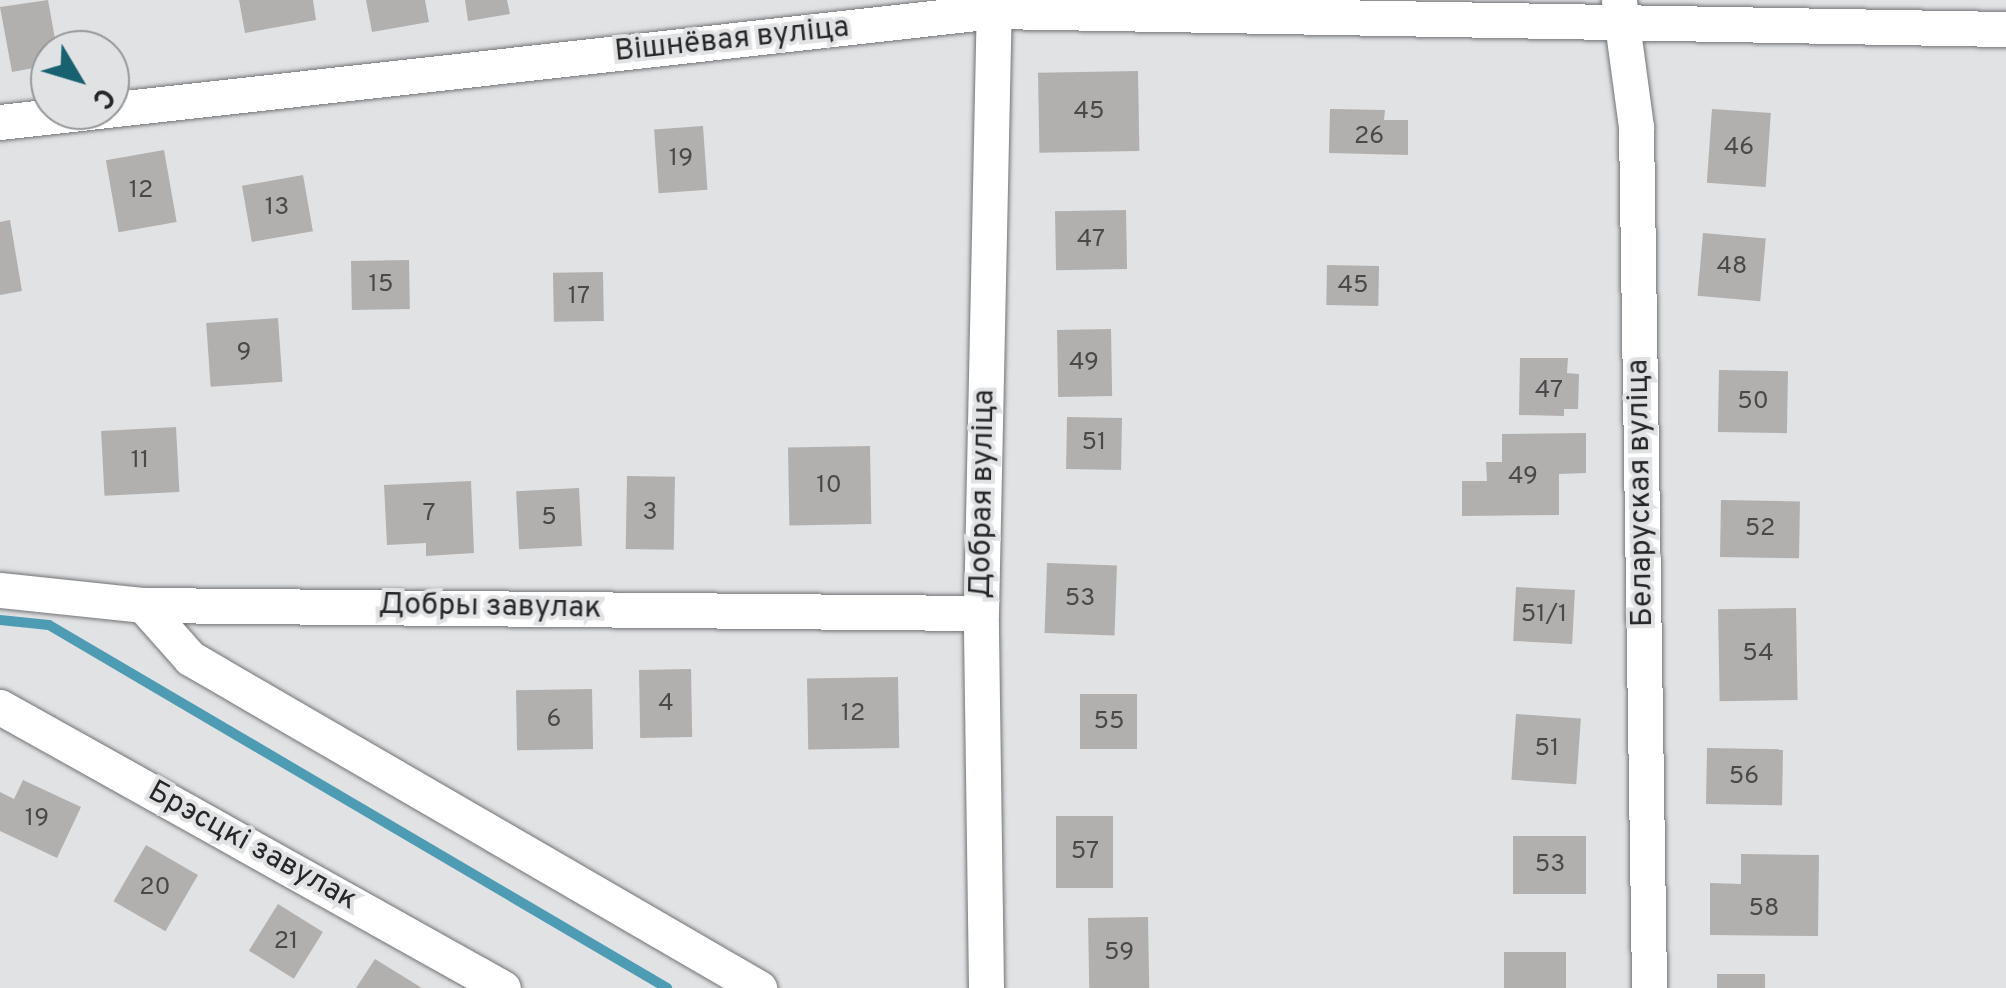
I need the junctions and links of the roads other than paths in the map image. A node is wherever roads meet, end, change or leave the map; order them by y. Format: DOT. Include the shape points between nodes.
graph roads {
  1 [pos="994,6"];
  2 [pos="1619,11"];
  3 [pos="2006,30"];
  4 [pos="0,122"];
  5 [pos="0,590"];
  6 [pos="143,605"];
  7 [pos="981,613"];
  8 [pos="0,707"];
  9 [pos="503,988"];
  10 [pos="759,988"];
  11 [pos="986,988"];
  12 [pos="1649,988"];
  1 -- 2 [label="street, Вішнёвая вуліца"];
  1 -- 4 [label="street, Вішнёвая вуліца"];
  1 -- 7 [label="street, Добрая вуліца"];
  2 -- 3 [label="street, Вішнёвая вуліца"];
  2 -- 12 [label="street, Беларуская вуліца" via="1636,128"];
  5 -- 6 [label="street, Добры завулак"];
  6 -- 7 [label="street, Добры завулак"];
  6 -- 10 [label="street" via="190,658"];
  7 -- 11 [label="street, Добрая вуліца"];
  8 -- 9 [label="street, Брэсцкі завулак"];
}
